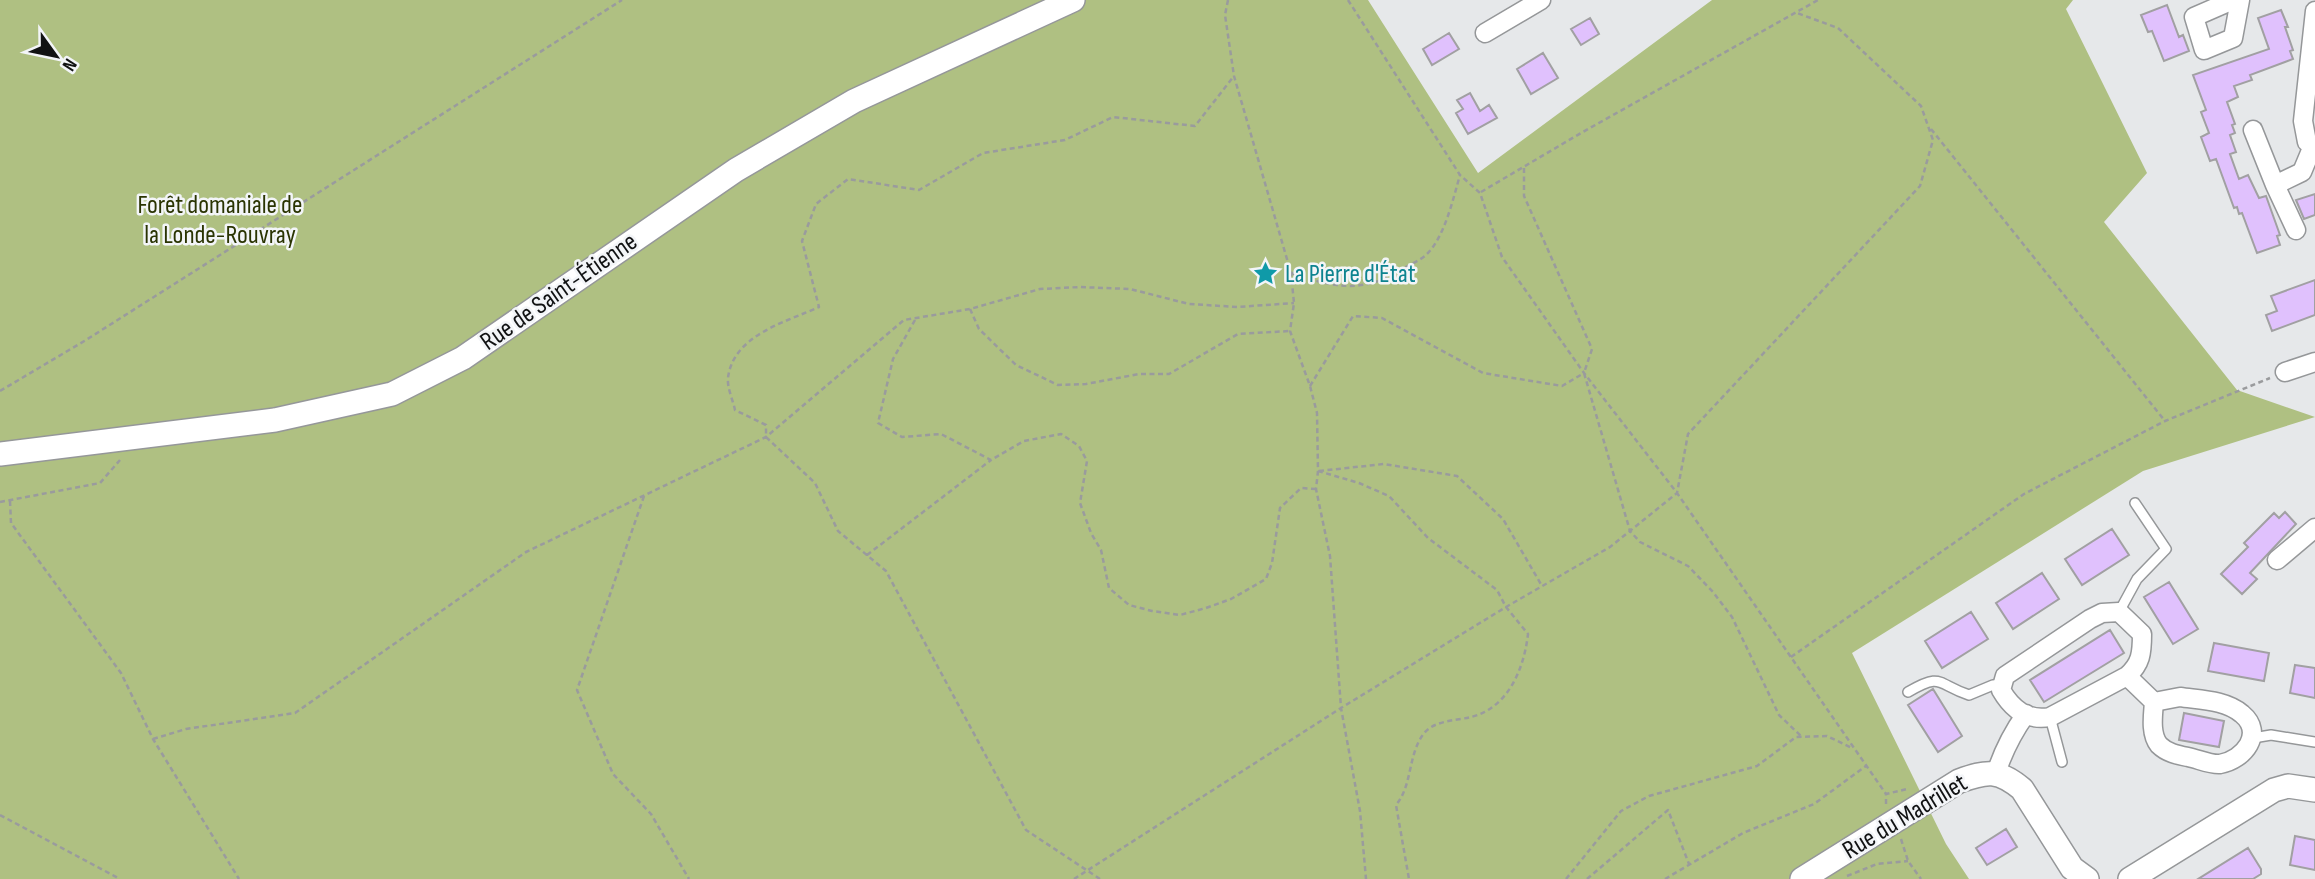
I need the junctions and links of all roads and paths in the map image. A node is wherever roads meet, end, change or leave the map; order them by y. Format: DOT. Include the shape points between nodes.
graph roads {
  1 [pos="622,0"];
  2 [pos="1073,0"];
  3 [pos="1228,0"];
  4 [pos="1348,0"];
  5 [pos="1541,0"];
  6 [pos="1818,0"];
  7 [pos="2234,0"];
  8 [pos="2240,0"];
  9 [pos="2315,11"];
  10 [pos="1797,13"];
  11 [pos="1485,33"];
  12 [pos="1234,76"];
  13 [pos="1928,125"];
  14 [pos="2253,130"];
  15 [pos="2314,149"];
  16 [pos="1524,168"];
  17 [pos="1460,175"];
  18 [pos="2274,185"];
  19 [pos="1480,192"];
  20 [pos="2296,230"];
  21 [pos="1292,273"];
  22 [pos="1294,303"];
  23 [pos="970,309"];
  24 [pos="915,319"];
  25 [pos="1290,331"];
  26 [pos="2315,362"];
  27 [pos="2285,372"];
  28 [pos="1584,373"];
  29 [pos="1310,386"];
  30 [pos="0,391"];
  31 [pos="2165,421"];
  32 [pos="141,437"];
  33 [pos="766,437"];
  34 [pos="0,454"];
  35 [pos="991,460"];
  36 [pos="1318,471"];
  37 [pos="1316,489"];
  38 [pos="1677,493"];
  39 [pos="644,496"];
  40 [pos="10,501"];
  41 [pos="0,502"];
  42 [pos="2135,503"];
  43 [pos="2315,528"];
  44 [pos="1630,531"];
  45 [pos="867,555"];
  46 [pos="2277,560"];
  47 [pos="1542,586"];
  48 [pos="1506,607"];
  49 [pos="2119,612"];
  50 [pos="1791,657"];
  51 [pos="2127,676"];
  52 [pos="2003,684"];
  53 [pos="1908,692"];
  54 [pos="2154,702"];
  55 [pos="1341,708"];
  56 [pos="2026,715"];
  57 [pos="2050,717"];
  58 [pos="1802,737"];
  59 [pos="2253,738"];
  60 [pos="153,739"];
  61 [pos="2315,742"];
  62 [pos="1855,749"];
  63 [pos="2062,762"];
  64 [pos="1867,766"];
  65 [pos="1996,773"];
  66 [pos="2315,790"];
  67 [pos="1886,794"];
  68 [pos="0,815"];
  69 [pos="1892,822"];
  70 [pos="1908,862"];
  71 [pos="1689,864"];
  72 [pos="1089,870"];
  73 [pos="120,879"];
  74 [pos="239,879"];
  75 [pos="689,879"];
  76 [pos="1074,879"];
  77 [pos="1100,879"];
  78 [pos="1366,879"];
  79 [pos="1409,879"];
  80 [pos="1566,879"];
  81 [pos="1587,879"];
  82 [pos="1665,879"];
  83 [pos="1802,879"];
  84 [pos="1840,879"];
  85 [pos="1921,879"];
  86 [pos="2087,879"];
  87 [pos="2130,879"];
  1 -- 30 [label="path"];
  2 -- 32 [label="street, Rue de Saint-Étienne" via="854,102 736,170 463,358 393,394 275,420"];
  3 -- 12 [label="path" via="1225,15"];
  4 -- 17 [label="path"];
  5 -- 11 [label="street"];
  6 -- 10 [label="path"];
  7 -- 8 [label="street" via="2194,17 2204,50 2234,38"];
  9 -- 15 [label="street" via="2303,121 2307,142"];
  10 -- 13 [label="path" via="1838,28 1921,106"];
  10 -- 16 [label="path"];
  12 -- 21 [label="path"];
  12 -- 33 [label="path" via="1195,126 1113,117 1065,140 983,153 919,190 848,179 816,204 802,241 819,307 758,335 733,358 728,381 736,410 766,425"];
  13 -- 31 [label="path"];
  13 -- 38 [label="path" via="1933,140 1920,186 1688,434"];
  14 -- 18 [label="street"];
  15 -- 18 [label="street" via="2302,172"];
  16 -- 19 [label="path"];
  16 -- 28 [label="path" via="1524,196 1592,349"];
  17 -- 19 [label="path"];
  17 -- 21 [label="path" via="1447,219 1427,254 1391,277 1356,287 1326,285"];
  18 -- 20 [label="street"];
  19 -- 28 [label="path" via="1502,257"];
  21 -- 22 [label="path"];
  22 -- 23 [label="path" via="1189,304 1129,289 1080,287 1040,289"];
  22 -- 25 [label="path"];
  23 -- 24 [label="path"];
  23 -- 25 [label="path" via="979,329 1016,365 1058,385 1169,374 1238,334"];
  24 -- 33 [label="path" via="904,320"];
  24 -- 35 [label="path" via="893,359 877,423 902,437 941,434"];
  25 -- 29 [label="path"];
  26 -- 27 [label="street"];
  27 -- 31 [label="path"];
  28 -- 29 [label="path" via="1562,386 1483,373 1382,318 1353,316"];
  28 -- 38 [label="path"];
  28 -- 44 [label="path"];
  29 -- 36 [label="path" via="1317,413"];
  31 -- 50 [label="path" via="2024,494"];
  32 -- 34 [label="street, Rue de Saint-Étienne"];
  32 -- 40 [label="path" via="100,483"];
  33 -- 39 [label="path"];
  33 -- 45 [label="path" via="815,483 838,531"];
  35 -- 37 [label="path" via="1024,441 1062,434 1079,446 1087,461 1080,503 1101,551 1109,588 1129,605 1180,614 1231,599 1266,579 1280,508 1301,488"];
  35 -- 45 [label="path"];
  36 -- 37 [label="path"];
  36 -- 47 [label="path" via="1384,464 1457,476 1503,519"];
  36 -- 48 [label="path" via="1389,496 1428,538 1497,590"];
  37 -- 55 [label="path" via="1330,556"];
  38 -- 44 [label="path"];
  38 -- 50 [label="path"];
  39 -- 60 [label="path" via="526,552 295,713 186,729"];
  39 -- 75 [label="path" via="577,690 613,774 651,814"];
  40 -- 41 [label="path"];
  40 -- 60 [label="path" via="11,523 121,673"];
  42 -- 49 [label="lane" via="2166,550 2137,579"];
  43 -- 46 [label="street"];
  44 -- 47 [label="path"];
  44 -- 58 [label="path" via="1640,542 1688,566 1713,592 1732,617 1779,715"];
  45 -- 72 [label="path" via="886,571 1026,830"];
  47 -- 48 [label="path"];
  48 -- 55 [label="path"];
  48 -- 79 [label="path" via="1528,634 1525,657 1512,685 1494,709 1444,721 1422,734 1405,794 1396,805"];
  49 -- 51 [label="street" via="2142,634 2142,654"];
  49 -- 52 [label="street" via="2090,619 2005,676"];
  50 -- 62 [label="path"];
  51 -- 54 [label="street"];
  51 -- 57 [label="street"];
  52 -- 53 [label="lane" via="1969,695 1928,680"];
  52 -- 56 [label="street" via="2001,690 2010,705"];
  54 -- 59 [label="street" via="2180,697 2224,704 2251,723"];
  54 -- 59 [label="street" via="2157,743 2169,753 2219,764 2233,759"];
  55 -- 72 [label="path"];
  55 -- 78 [label="path" via="1360,811"];
  56 -- 57 [label="street"];
  56 -- 65 [label="street"];
  57 -- 63 [label="lane"];
  58 -- 62 [label="path" via="1827,736"];
  58 -- 80 [label="path" via="1757,766 1649,796 1621,811"];
  59 -- 61 [label="lane" via="2271,735"];
  60 -- 74 [label="path"];
  62 -- 64 [label="path"];
  64 -- 67 [label="path"];
  64 -- 71 [label="path" via="1814,804 1743,833"];
  65 -- 69 [label="street, Rue du Madrillet" via="1959,781"];
  65 -- 86 [label="street, Rue du Madrillet" via="2022,789 2072,869"];
  66 -- 87 [label="street" via="2288,786 2274,790"];
  68 -- 73 [label="path"];
  69 -- 70 [label="path" via="1905,845"];
  69 -- 83 [label="street, Rue du Madrillet"];
  70 -- 84 [label="path" via="1877,864"];
  70 -- 85 [label="path"];
  71 -- 81 [label="path" via="1668,810"];
  71 -- 82 [label="path"];
  72 -- 76 [label="path"];
  72 -- 77 [label="path"];
}
